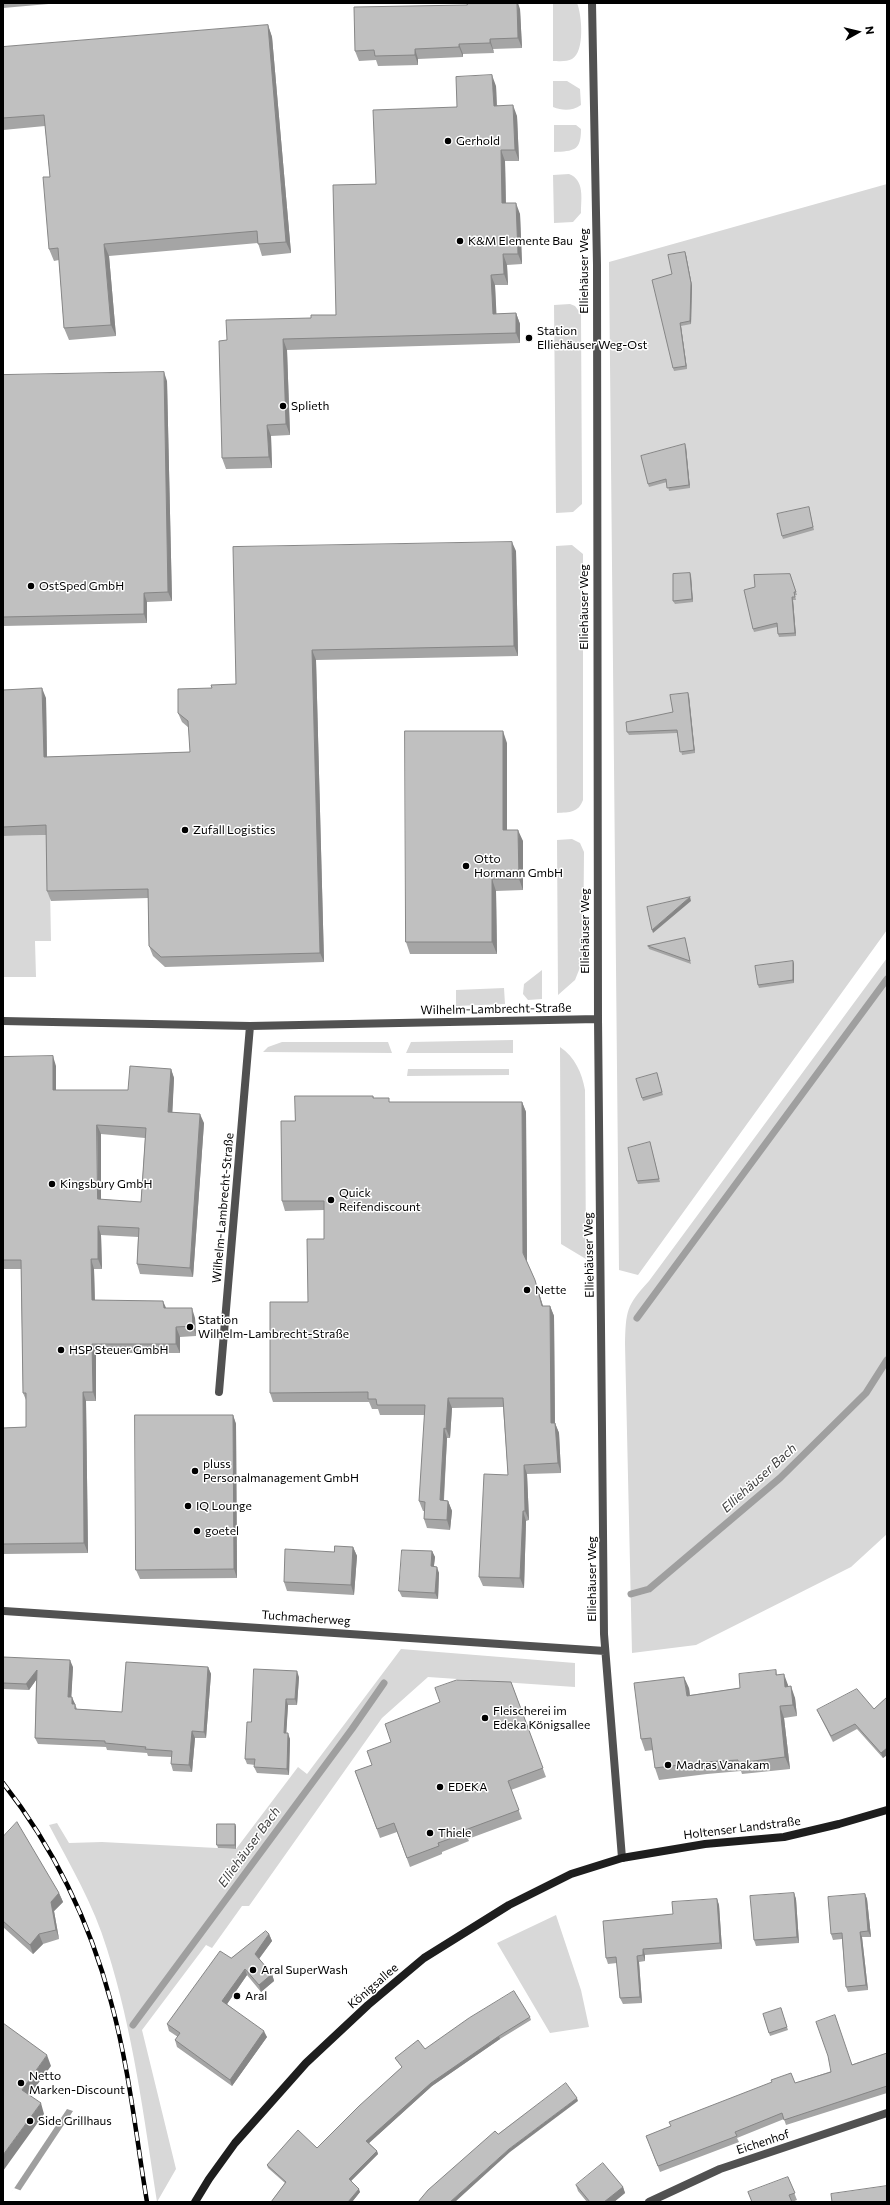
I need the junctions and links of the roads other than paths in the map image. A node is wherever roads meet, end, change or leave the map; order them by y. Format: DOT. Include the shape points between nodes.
graph roads {
  1 [pos="592,3"];
  2 [pos="598,1019"];
  3 [pos="3,1021"];
  4 [pos="250,1026"];
  5 [pos="219,1392"];
  6 [pos="4,1611"];
  7 [pos="605,1651"];
  8 [pos="887,1810"];
  9 [pos="622,1858"];
  10 [pos="887,2113"];
  11 [pos="195,2202"];
  12 [pos="649,2202"];
  1 -- 2 [label="street, Elliehäuser Weg" via="597,265"];
  2 -- 4 [label="street, Wilhelm-Lambrecht-Straße"];
  2 -- 7 [label="street, Elliehäuser Weg"];
  3 -- 4 [label="street, Wilhelm-Lambrecht-Straße"];
  4 -- 5 [label="street, Wilhelm-Lambrecht-Straße"];
  6 -- 7 [label="street, Tuchmacherweg"];
  7 -- 9 [label="street, Elliehäuser Weg"];
  8 -- 9 [label="street, Holtenser Landstraße" via="784,1837 705,1844"];
  9 -- 11 [label="street, Königsallee" via="571,1874 509,1905 424,1958 368,2005 306,2063 235,2143"];
  10 -- 12 [label="street, Eichenhof" via="720,2169"];
}
